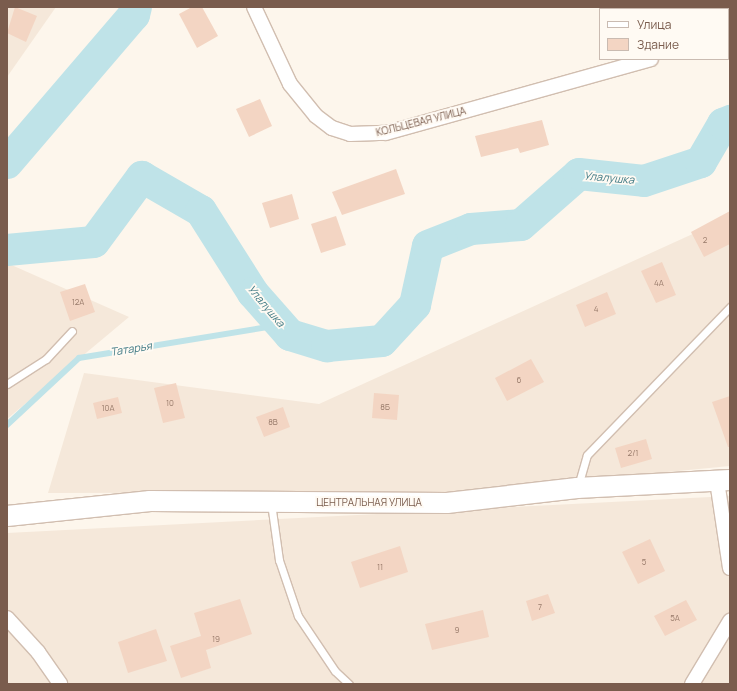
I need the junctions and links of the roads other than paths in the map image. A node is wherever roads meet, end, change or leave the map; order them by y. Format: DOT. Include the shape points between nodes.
graph roads {
  1 [pos="254,7"];
  2 [pos="647,60"];
  3 [pos="730,307"];
  4 [pos="72,331"];
  5 [pos="7,384"];
  6 [pos="723,481"];
  7 [pos="577,488"];
  8 [pos="271,503"];
  9 [pos="7,516"];
  10 [pos="730,568"];
  11 [pos="7,618"];
  12 [pos="730,621"];
  13 [pos="60,684"];
  14 [pos="349,684"];
  15 [pos="692,684"];
  1 -- 2 [label="street, КОЛЬЦЕВАЯ УЛИЦА" via="290,84 316,116 332,128 350,134 386,133"];
  3 -- 7 [label="lane" via="586,455"];
  4 -- 5 [label="lane" via="46,359"];
  6 -- 7 [label="street, ЦЕНТРАЛЬНАЯ УЛИЦА"];
  6 -- 10 [label="street"];
  7 -- 8 [label="street, ЦЕНТРАЛЬНАЯ УЛИЦА" via="447,502"];
  8 -- 9 [label="street, ЦЕНТРАЛЬНАЯ УЛИЦА" via="150,501"];
  8 -- 14 [label="lane" via="279,560 298,616 335,671"];
  11 -- 13 [label="street" via="38,652"];
  12 -- 15 [label="street"];
}
